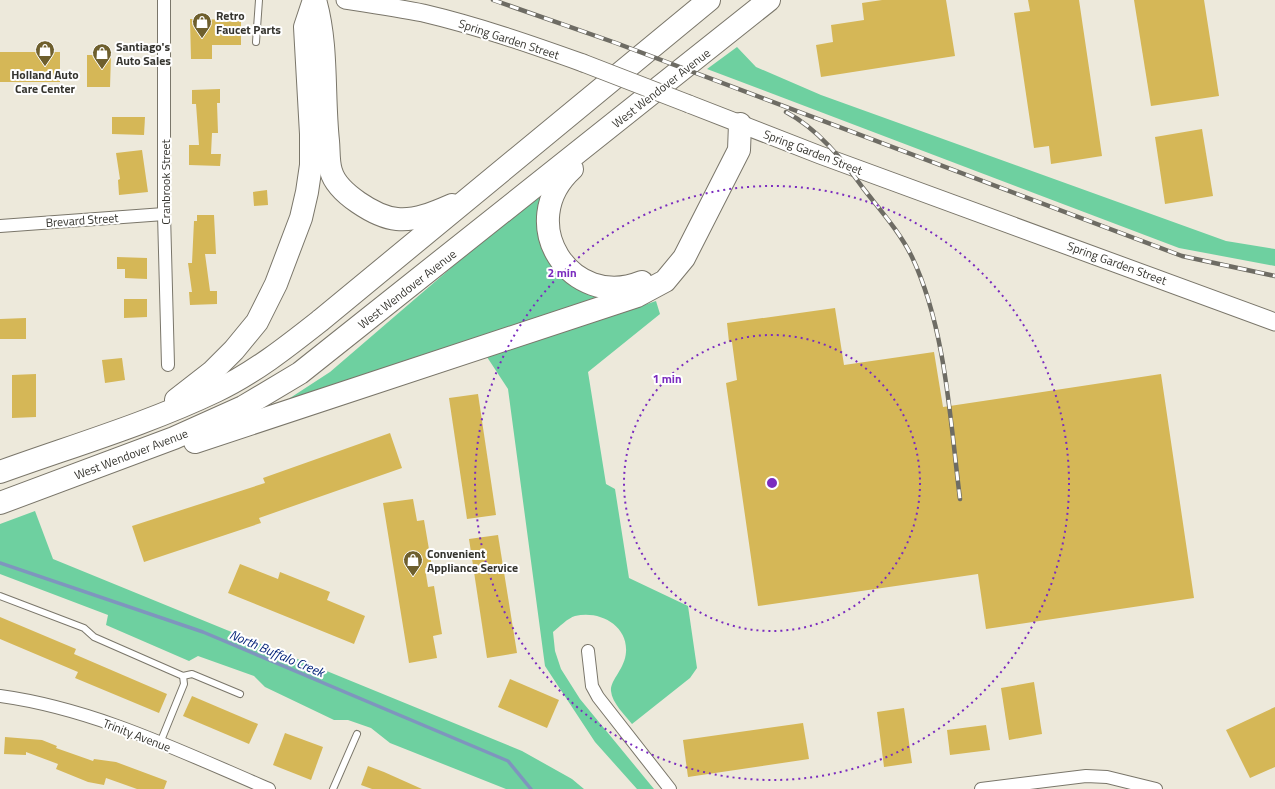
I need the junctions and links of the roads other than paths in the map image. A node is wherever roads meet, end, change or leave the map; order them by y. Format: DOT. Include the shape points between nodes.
graph roads {
  1 [pos="164,0"];
  2 [pos="258,0"];
  3 [pos="314,0"];
  4 [pos="346,0"];
  5 [pos="710,0"];
  6 [pos="769,0"];
  7 [pos="256,42"];
  8 [pos="712,47"];
  9 [pos="740,124"];
  10 [pos="468,198"];
  11 [pos="164,214"];
  12 [pos="0,226"];
  13 [pos="1275,322"];
  14 [pos="168,365"];
  15 [pos="151,418"];
  16 [pos="92,469"];
  17 [pos="0,472"];
  18 [pos="0,503"];
  19 [pos="0,596"];
  20 [pos="588,651"];
  21 [pos="183,676"];
  22 [pos="240,694"];
  23 [pos="0,696"];
  24 [pos="357,734"];
  25 [pos="160,743"];
  26 [pos="240,783"];
  27 [pos="269,789"];
  28 [pos="333,789"];
  29 [pos="670,789"];
  30 [pos="981,789"];
  31 [pos="1156,789"];
  1 -- 11 [label="street, Cranbrook Street"];
  2 -- 7 [label="lane"];
  3 -- 10 [label="highway" via="321,20 331,172 346,193 367,210 397,219 428,215"];
  3 -- 15 [label="highway" via="305,27 311,134 307,192 301,218 276,284 257,322 234,350 212,372"];
  4 -- 9 [label="main road, Spring Garden Street, bridge" via="459,22 529,44"];
  5 -- 10 [label="highway"];
  6 -- 8 [label="highway, West Wendover Avenue"];
  8 -- 9 [label="highway" via="559,182 551,197 546,220 550,240 560,259 586,283 608,288 632,286 656,273 674,250 725,145"];
  8 -- 16 [label="highway, West Wendover Avenue" via="300,373 243,407 202,426"];
  9 -- 13 [label="main road, Spring Garden Street"];
  9 -- 16 [label="highway" via="739,150 684,258 665,281 637,296 144,460"];
  10 -- 15 [label="highway" via="322,320 272,358 217,391"];
  11 -- 12 [label="street, Brevard Street"];
  11 -- 14 [label="street, Cranbrook Street"];
  15 -- 17 [label="highway"];
  16 -- 18 [label="highway, West Wendover Avenue"];
  19 -- 21 [label="lane" via="84,628 94,637"];
  20 -- 29 [label="street" via="592,686 598,697"];
  21 -- 22 [label="lane" via="192,674"];
  21 -- 25 [label="lane" via="184,684"];
  23 -- 25 [label="street, Trinity Avenue" via="111,722"];
  24 -- 28 [label="lane"];
  25 -- 26 [label="street, Trinity Avenue"];
  26 -- 27 [label="street, Trinity Avenue"];
  30 -- 31 [label="street" via="1086,776 1108,777"];
}
